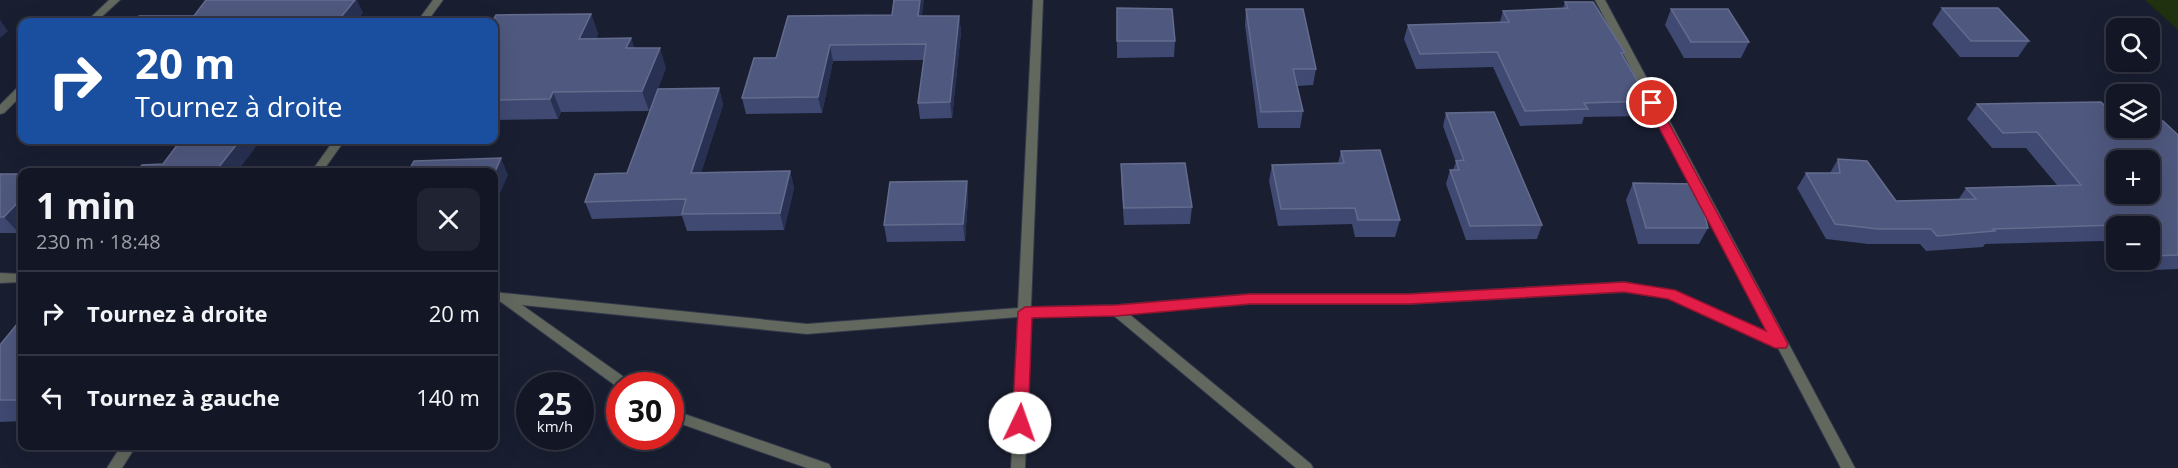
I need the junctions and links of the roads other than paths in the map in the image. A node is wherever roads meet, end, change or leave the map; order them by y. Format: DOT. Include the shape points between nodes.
graph roads {
  1 [pos="115,0"];
  2 [pos="438,0"];
  3 [pos="1038,0"];
  4 [pos="1600,0"];
  5 [pos="95,18"];
  6 [pos="425,18"];
  7 [pos="18,94"];
  8 [pos="0,111"];
  9 [pos="336,144"];
  10 [pos="319,168"];
  11 [pos="0,278"];
  12 [pos="18,278"];
  13 [pos="499,298"];
  14 [pos="1116,310"];
  15 [pos="1025,312"];
  16 [pos="1781,344"];
  17 [pos="606,372"];
  18 [pos="684,419"];
  19 [pos="126,450"];
  20 [pos="114,468"];
  21 [pos="824,468"];
  22 [pos="1018,468"];
  23 [pos="1306,468"];
  24 [pos="1848,468"];
  1 -- 5 [label="street"];
  2 -- 6 [label="street"];
  3 -- 15 [label="street"];
  4 -- 16 [label="street"];
  7 -- 8 [label="street"];
  9 -- 10 [label="street"];
  11 -- 12 [label="street"];
  13 -- 15 [label="street" via="807,329"];
  13 -- 17 [label="street"];
  14 -- 15 [label="street"];
  14 -- 16 [label="street" via="1250,299 1409,299 1624,287 1670,294"];
  14 -- 23 [label="street"];
  15 -- 22 [label="street"];
  16 -- 24 [label="street"];
  18 -- 21 [label="street"];
  19 -- 20 [label="street"];
}
